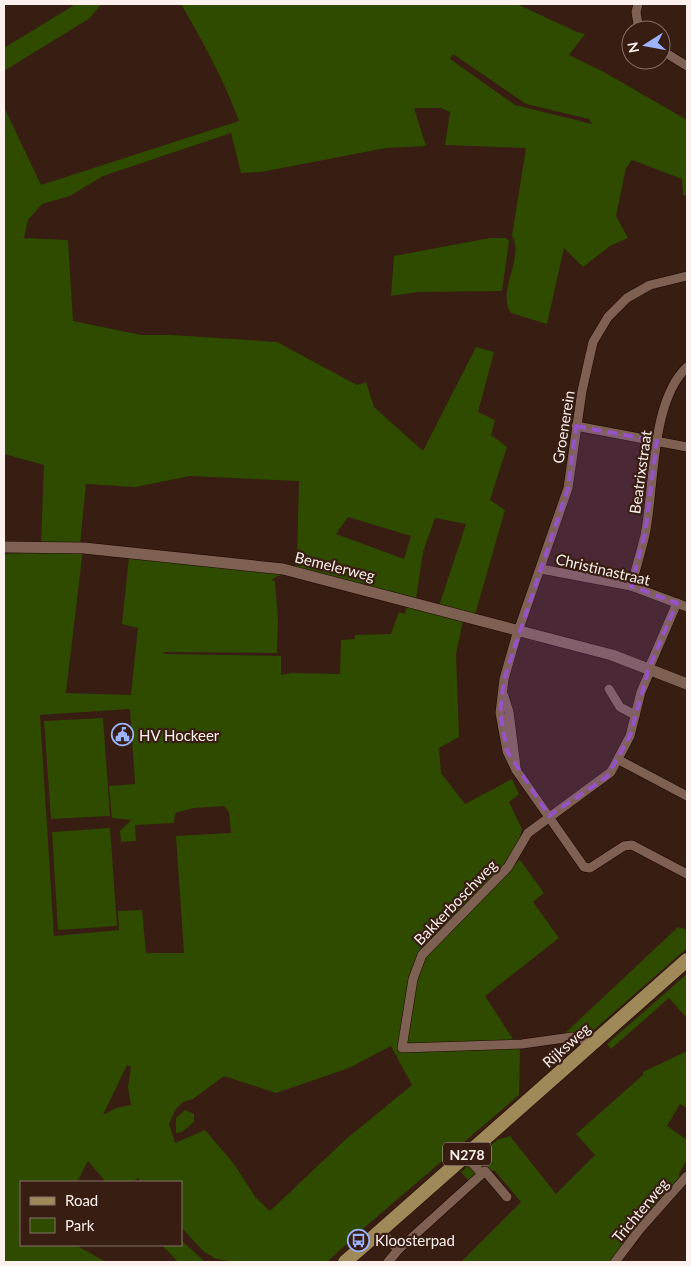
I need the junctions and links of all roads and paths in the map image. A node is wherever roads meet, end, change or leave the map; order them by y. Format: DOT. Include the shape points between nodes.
graph roads {
  1 [pos="638,4"];
  2 [pos="638,20"];
  3 [pos="671,56"];
  4 [pos="687,66"];
  5 [pos="687,276"];
  6 [pos="687,367"];
  7 [pos="576,426"];
  8 [pos="657,440"];
  9 [pos="687,447"];
  10 [pos="4,547"];
  11 [pos="541,569"];
  12 [pos="631,586"];
  13 [pos="677,604"];
  14 [pos="687,607"];
  15 [pos="518,630"];
  16 [pos="650,668"];
  17 [pos="687,684"];
  18 [pos="609,689"];
  19 [pos="635,714"];
  20 [pos="619,760"];
  21 [pos="687,796"];
  22 [pos="549,816"];
  23 [pos="687,874"];
  24 [pos="687,960"];
  25 [pos="590,1046"];
  26 [pos="466,1156"];
  27 [pos="482,1174"];
  28 [pos="687,1176"];
  29 [pos="507,1196"];
  30 [pos="381,1231"];
  31 [pos="398,1250"];
  32 [pos="345,1262"];
  33 [pos="388,1262"];
  34 [pos="615,1262"];
  1 -- 2 [label="street"];
  3 -- 4 [label="street"];
  5 -- 7 [label="street, Groenerein" via="650,285 627,298 601,325 587,365"];
  6 -- 8 [label="street, Beatrixstraat" via="672,386"];
  7 -- 8 [label="street"];
  7 -- 11 [label="street, Groenerein" via="568,488"];
  8 -- 9 [label="street"];
  8 -- 12 [label="street, Beatrixstraat" via="645,534"];
  10 -- 15 [label="street, Bemelerweg" via="99,549 283,569"];
  11 -- 12 [label="street, Christinastraat"];
  11 -- 15 [label="street, Groenerein"];
  12 -- 13 [label="street, Christinastraat"];
  13 -- 14 [label="street, Christinastraat"];
  13 -- 16 [label="street"];
  15 -- 16 [label="street, Bemelerweg"];
  15 -- 22 [label="street, Groenerein" via="504,679 503,695 509,712 516,770"];
  16 -- 17 [label="street, Bemelerweg"];
  16 -- 19 [label="street, Bakkerboschweg"];
  18 -- 19 [label="street" via="620,707"];
  19 -- 20 [label="street, Bakkerboschweg" via="630,736"];
  20 -- 21 [label="street"];
  20 -- 22 [label="street, Bakkerboschweg" via="607,777"];
  22 -- 23 [label="street" via="587,869 624,846 632,845"];
  22 -- 25 [label="street, Bakkerboschweg" via="523,838 508,867 422,955 413,979 402,1048 522,1044 572,1037 582,1039"];
  24 -- 25 [label="main road, Rijksweg / N278"];
  25 -- 26 [label="main road, Rijksweg / N278"];
  26 -- 27 [label="street"];
  26 -- 30 [label="main road, Rijksweg / N278"];
  27 -- 29 [label="street" via="485,1172"];
  27 -- 31 [label="street"];
  28 -- 34 [label="street, Trichterweg"];
  30 -- 31 [label="street"];
  30 -- 32 [label="main road, Rijksweg / N278"];
  31 -- 33 [label="street"];
}
